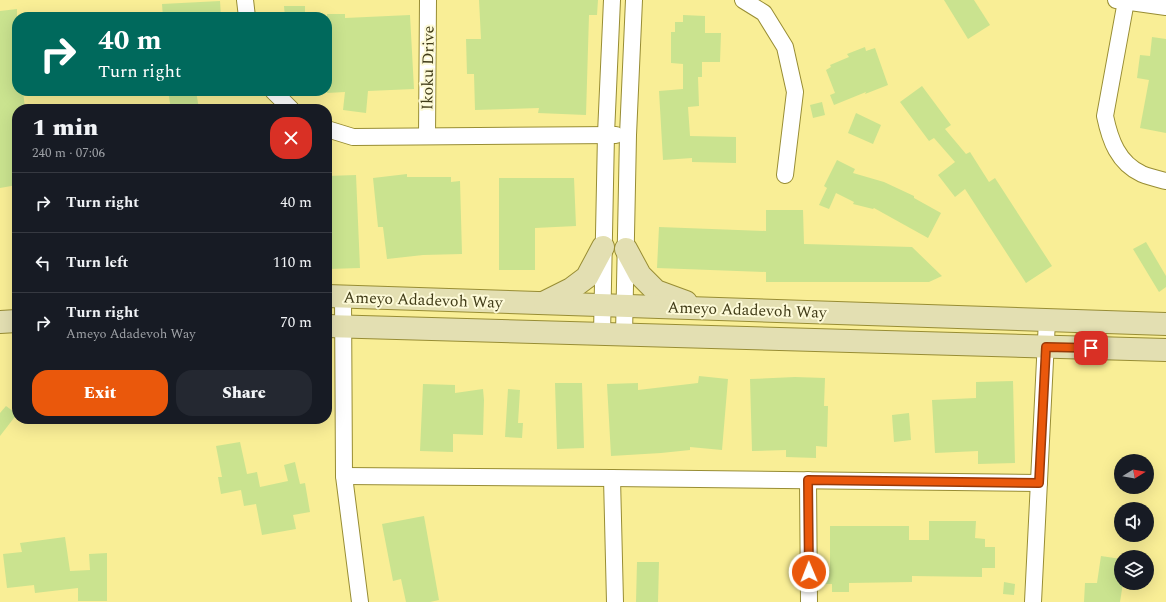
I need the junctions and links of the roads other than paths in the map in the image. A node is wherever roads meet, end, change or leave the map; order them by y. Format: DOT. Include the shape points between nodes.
graph roads {
  1 [pos="245,0"];
  2 [pos="428,0"];
  3 [pos="612,0"];
  4 [pos="634,0"];
  5 [pos="743,0"];
  6 [pos="1121,1"];
  7 [pos="1166,7"];
  8 [pos="246,12"];
  9 [pos="278,96"];
  10 [pos="286,104"];
  11 [pos="332,131"];
  12 [pos="606,134"];
  13 [pos="628,135"];
  14 [pos="427,136"];
  15 [pos="785,175"];
  16 [pos="1166,181"];
  17 [pos="604,247"];
  18 [pos="626,249"];
  19 [pos="335,297"];
  20 [pos="542,304"];
  21 [pos="602,305"];
  22 [pos="625,306"];
  23 [pos="704,309"];
  24 [pos="1047,320"];
  25 [pos="12,321"];
  26 [pos="0,322"];
  27 [pos="1166,324"];
  28 [pos="335,327"];
  29 [pos="602,334"];
  30 [pos="624,335"];
  31 [pos="1046,347"];
  32 [pos="1166,350"];
  33 [pos="344,476"];
  34 [pos="612,478"];
  35 [pos="808,480"];
  36 [pos="1039,483"];
  37 [pos="360,602"];
  38 [pos="615,602"];
  39 [pos="809,602"];
  40 [pos="1033,602"];
  1 -- 8 [label="street"];
  2 -- 14 [label="street, Ikoku Drive"];
  3 -- 12 [label="street"];
  4 -- 13 [label="street"];
  5 -- 15 [label="street" via="764,13 785,47 795,92"];
  6 -- 7 [label="street"];
  6 -- 16 [label="street" via="1105,116 1108,132 1115,149 1125,163 1142,174"];
  9 -- 10 [label="street"];
  11 -- 14 [label="street" via="353,137"];
  12 -- 13 [label="street"];
  12 -- 14 [label="street"];
  12 -- 17 [label="street"];
  13 -- 18 [label="street"];
  17 -- 20 [label="street" via="587,277 571,289"];
  17 -- 21 [label="street"];
  18 -- 22 [label="street"];
  18 -- 23 [label="street" via="640,275 656,291"];
  19 -- 20 [label="street, Ameyo Adadevoh Way"];
  19 -- 28 [label="street"];
  20 -- 21 [label="street, Ameyo Adadevoh Way"];
  21 -- 22 [label="street, Ameyo Adadevoh Way"];
  21 -- 29 [label="street"];
  22 -- 23 [label="street, Ameyo Adadevoh Way"];
  22 -- 30 [label="street"];
  23 -- 24 [label="street, Ameyo Adadevoh Way"];
  24 -- 27 [label="street, Ameyo Adadevoh Way"];
  24 -- 31 [label="street"];
  25 -- 26 [label="street"];
  28 -- 29 [label="street, Ameyo Adadevoh Way"];
  28 -- 33 [label="street"];
  29 -- 30 [label="street, Ameyo Adadevoh Way"];
  30 -- 31 [label="street, Ameyo Adadevoh Way"];
  31 -- 32 [label="street, Ameyo Adadevoh Way"];
  31 -- 36 [label="street"];
  33 -- 34 [label="street"];
  33 -- 37 [label="street"];
  34 -- 35 [label="street"];
  34 -- 38 [label="street"];
  35 -- 36 [label="street"];
  35 -- 39 [label="street"];
  36 -- 40 [label="street"];
}
